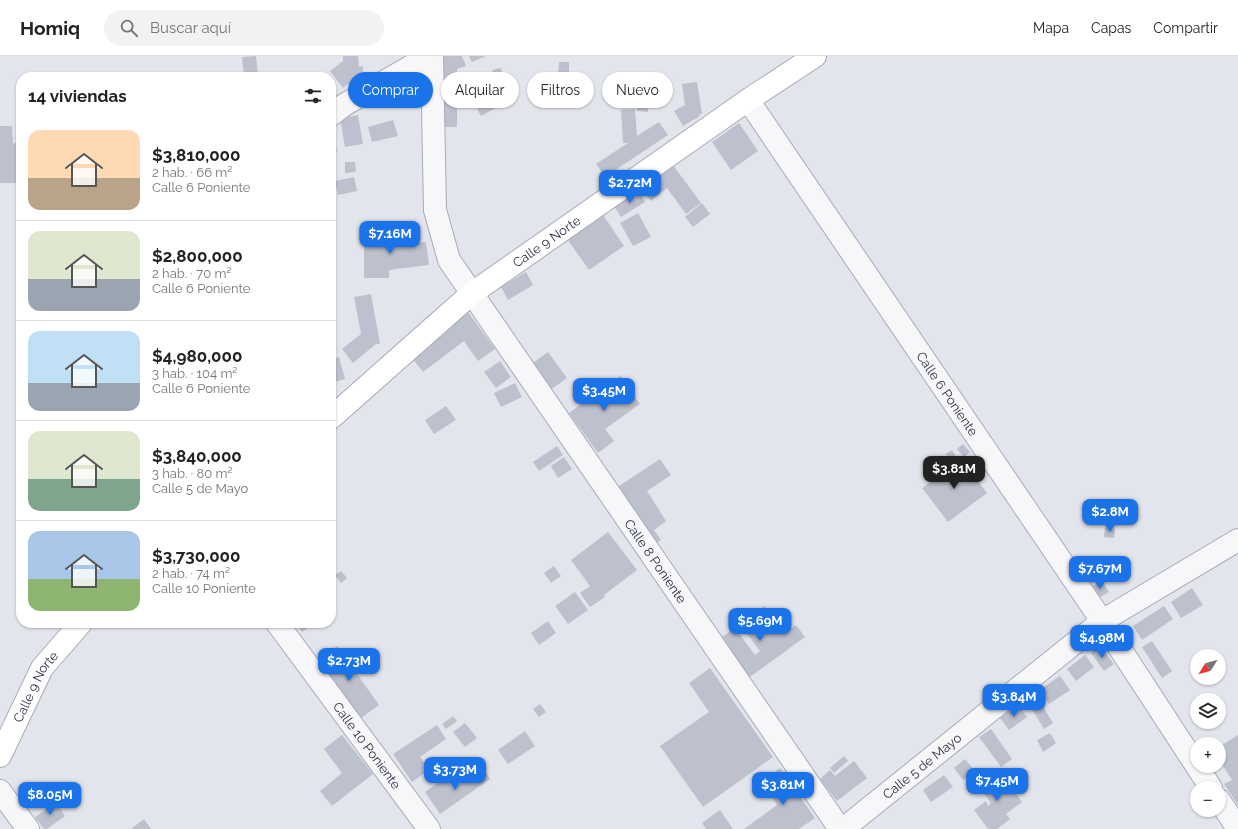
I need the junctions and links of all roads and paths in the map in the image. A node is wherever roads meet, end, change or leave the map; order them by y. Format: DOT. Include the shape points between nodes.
graph roads {
  1 [pos="431,56"];
  2 [pos="815,56"];
  3 [pos="748,100"];
  4 [pos="336,111"];
  5 [pos="471,294"];
  6 [pos="336,414"];
  7 [pos="1238,540"];
  8 [pos="1102,621"];
  9 [pos="77,628"];
  10 [pos="280,628"];
  11 [pos="0,756"];
  12 [pos="1206,781"];
  13 [pos="0,792"];
  14 [pos="1226,811"];
  15 [pos="28,829"];
  16 [pos="429,829"];
  17 [pos="840,829"];
  18 [pos="844,829"];
  19 [pos="1238,829"];
  1 -- 4 [label="street"];
  1 -- 5 [label="street, Calle 8 Poniente" via="435,210 449,260"];
  2 -- 3 [label="street, Calle 9 Norte"];
  3 -- 5 [label="street, Calle 9 Norte"];
  3 -- 8 [label="street, Calle 6 Poniente"];
  5 -- 6 [label="street, Calle 9 Norte"];
  5 -- 17 [label="street, Calle 8 Poniente"];
  7 -- 8 [label="street, Calle 5 de Mayo"];
  8 -- 12 [label="street, Calle 6 Poniente"];
  8 -- 18 [label="street, Calle 5 de Mayo"];
  9 -- 11 [label="street, Calle 9 Norte" via="42,668"];
  10 -- 16 [label="street, Calle 10 Poniente"];
  13 -- 15 [label="street"];
  14 -- 19 [label="street"];
}
